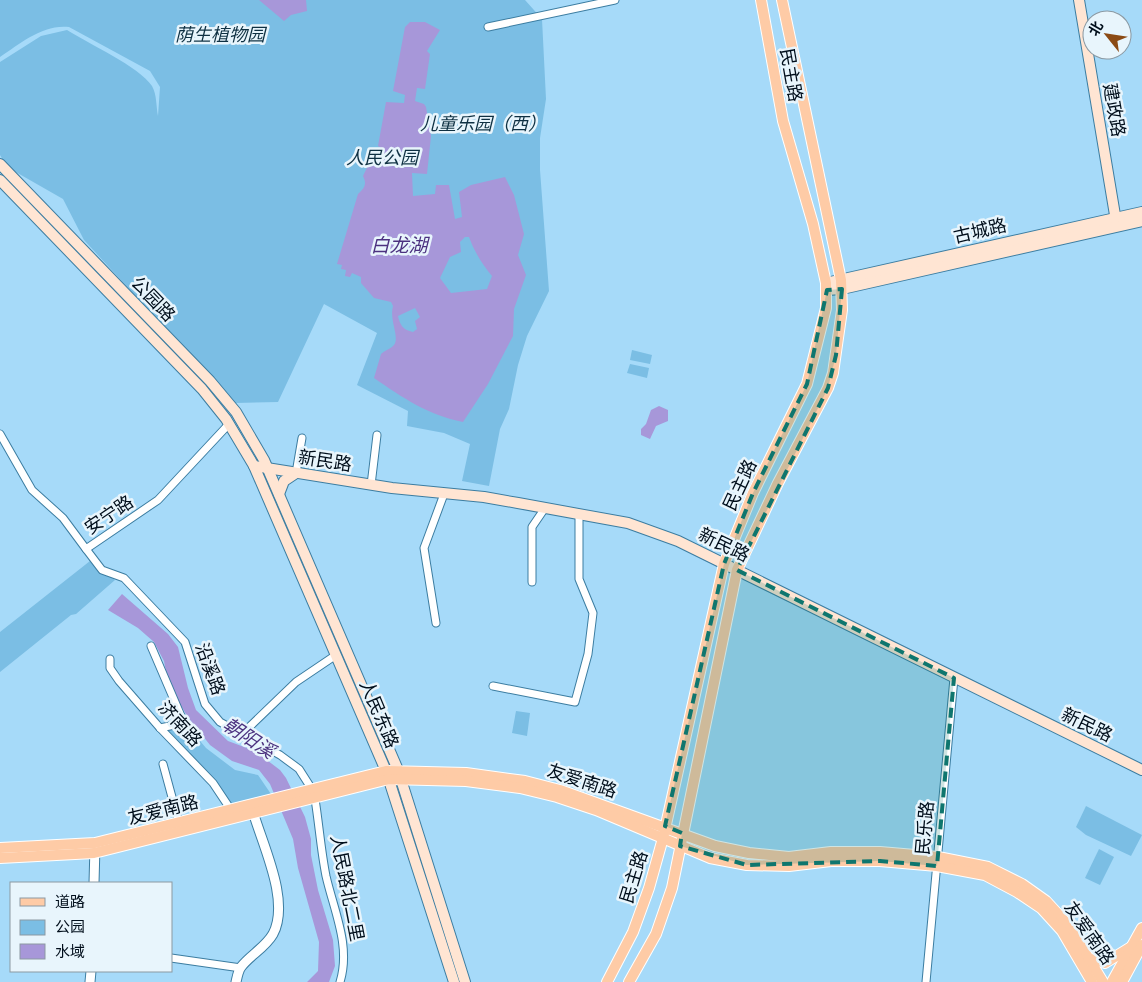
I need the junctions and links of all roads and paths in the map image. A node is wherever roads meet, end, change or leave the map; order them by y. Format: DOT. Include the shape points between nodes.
graph roads {
  1 [pos="616,0"];
  2 [pos="761,0"];
  3 [pos="782,0"];
  4 [pos="1078,0"];
  5 [pos="488,27"];
  6 [pos="0,164"];
  7 [pos="0,180"];
  8 [pos="1142,212"];
  9 [pos="1116,220"];
  10 [pos="1142,220"];
  11 [pos="842,284"];
  12 [pos="826,286"];
  13 [pos="230,424"];
  14 [pos="0,434"];
  15 [pos="377,435"];
  16 [pos="302,438"];
  17 [pos="254,466"];
  18 [pos="267,468"];
  19 [pos="296,473"];
  20 [pos="371,485"];
  21 [pos="279,494"];
  22 [pos="444,494"];
  23 [pos="545,508"];
  24 [pos="579,515"];
  25 [pos="86,549"];
  26 [pos="724,564"];
  27 [pos="737,570"];
  28 [pos="532,582"];
  29 [pos="436,623"];
  30 [pos="150,646"];
  31 [pos="336,655"];
  32 [pos="110,659"];
  33 [pos="954,678"];
  34 [pos="493,686"];
  35 [pos="160,728"];
  36 [pos="242,734"];
  37 [pos="163,764"];
  38 [pos="1142,770"];
  39 [pos="393,775"];
  40 [pos="312,795"];
  41 [pos="231,810"];
  42 [pos="258,810"];
  43 [pos="180,822"];
  44 [pos="665,826"];
  45 [pos="682,833"];
  46 [pos="663,838"];
  47 [pos="680,846"];
  48 [pos="0,848"];
  49 [pos="94,848"];
  50 [pos="0,858"];
  51 [pos="937,861"];
  52 [pos="94,882"];
  53 [pos="1142,928"];
  54 [pos="1138,945"];
  55 [pos="172,958"];
  56 [pos="1088,958"];
  57 [pos="240,968"];
  58 [pos="1129,969"];
  59 [pos="236,982"];
  60 [pos="340,982"];
  61 [pos="454,982"];
  62 [pos="465,982"];
  63 [pos="607,982"];
  64 [pos="630,982"];
  65 [pos="926,982"];
  66 [pos="1092,982"];
  67 [pos="1103,982"];
  68 [pos="1112,982"];
  69 [pos="1122,982"];
  70 [pos="1127,982"];
  1 -- 5 [label="street"];
  2 -- 12 [label="main road, 民主路" via="783,121 813,224"];
  3 -- 11 [label="main road, 民主路"];
  4 -- 9 [label="main road, 建政路"];
  6 -- 18 [label="main road, 公园路" via="210,381 236,412"];
  7 -- 13 [label="main road, 公园路" via="202,389"];
  8 -- 9 [label="main road, 古城路"];
  9 -- 10 [label="main road, 古城路"];
  9 -- 11 [label="main road, 古城路"];
  11 -- 12 [label="main road, 古城路"];
  11 -- 27 [label="main road, 民主路" via="836,355 828,388"];
  12 -- 26 [label="main road, 民主路" via="826,308 807,384 753,493"];
  13 -- 17 [label="main road, 公园路"];
  13 -- 25 [label="street, 安宁路" via="158,500"];
  14 -- 25 [label="street, 安宁路" via="32,490 63,518"];
  15 -- 20 [label="street"];
  16 -- 19 [label="street"];
  17 -- 18 [label="main road, 新民路"];
  17 -- 31 [label="main road, 人民东路"];
  18 -- 19 [label="main road, 新民路"];
  18 -- 21 [label="main road, 人民东路"];
  19 -- 20 [label="main road, 新民路"];
  19 -- 21 [label="main road" via="284,481"];
  20 -- 22 [label="main road, 新民路"];
  21 -- 39 [label="main road, 人民东路"];
  22 -- 23 [label="main road, 新民路" via="484,497"];
  22 -- 29 [label="street" via="424,548"];
  23 -- 24 [label="main road, 新民路"];
  23 -- 28 [label="street" via="532,527"];
  24 -- 26 [label="main road, 新民路" via="628,523 678,541"];
  24 -- 34 [label="street" via="579,579 593,613 588,654 574,702"];
  25 -- 36 [label="street, 沿溪路" via="102,570 124,578 173,627 185,642 206,704 220,722"];
  26 -- 27 [label="main road, 新民路"];
  26 -- 44 [label="main road, 民主路"];
  27 -- 33 [label="main road, 新民路"];
  27 -- 45 [label="main road, 民主路"];
  30 -- 35 [label="street" via="184,723"];
  31 -- 36 [label="street" via="296,682"];
  31 -- 39 [label="main road, 人民东路"];
  32 -- 35 [label="street, 济南路" via="110,668"];
  33 -- 38 [label="main road, 新民路"];
  33 -- 51 [label="street, 民乐路"];
  35 -- 41 [label="street, 济南路" via="213,783"];
  36 -- 40 [label="street, 沿溪路" via="299,769"];
  37 -- 43 [label="street"];
  39 -- 40 [label="main road, 友爱南路"];
  39 -- 44 [label="main road, 友爱南路" via="466,772 525,781"];
  39 -- 46 [label="main road, 友爱南路" via="520,788 596,810"];
  39 -- 61 [label="main road, 人民东路"];
  39 -- 62 [label="main road, 人民东路"];
  40 -- 42 [label="main road, 友爱南路"];
  40 -- 60 [label="street, 人民路北二里" via="326,876 343,944 344,969"];
  41 -- 42 [label="main road, 友爱南路"];
  41 -- 43 [label="main road, 友爱南路"];
  42 -- 49 [label="main road, 友爱南路"];
  42 -- 57 [label="street" via="280,902 278,920 262,949"];
  43 -- 49 [label="main road, 友爱南路"];
  44 -- 45 [label="main road, 友爱南路"];
  44 -- 46 [label="main road, 民主路"];
  45 -- 47 [label="main road, 民主路"];
  45 -- 51 [label="main road, 友爱南路" via="715,846 749,853 789,857 831,852 880,852"];
  46 -- 47 [label="main road, 友爱南路"];
  46 -- 63 [label="main road, 民主路" via="633,932"];
  47 -- 51 [label="main road, 友爱南路" via="710,858 747,865"];
  47 -- 64 [label="main road, 民主路" via="665,910"];
  48 -- 49 [label="main road, 友爱南路"];
  49 -- 50 [label="main road, 友爱南路"];
  49 -- 52 [label="street"];
  51 -- 56 [label="main road, 友爱南路" via="988,867 1022,884 1046,901 1068,926"];
  51 -- 65 [label="street, 民乐路"];
  51 -- 66 [label="main road, 友爱南路" via="985,875 1041,908 1062,931"];
  53 -- 54 [label="main road"];
  54 -- 56 [label="main road" via="1105,963"];
  54 -- 58 [label="main road"];
  54 -- 68 [label="main road"];
  55 -- 57 [label="street"];
  56 -- 67 [label="main road, 友爱南路"];
  57 -- 59 [label="street"];
  58 -- 69 [label="main road"];
  58 -- 70 [label="main road"];
}
